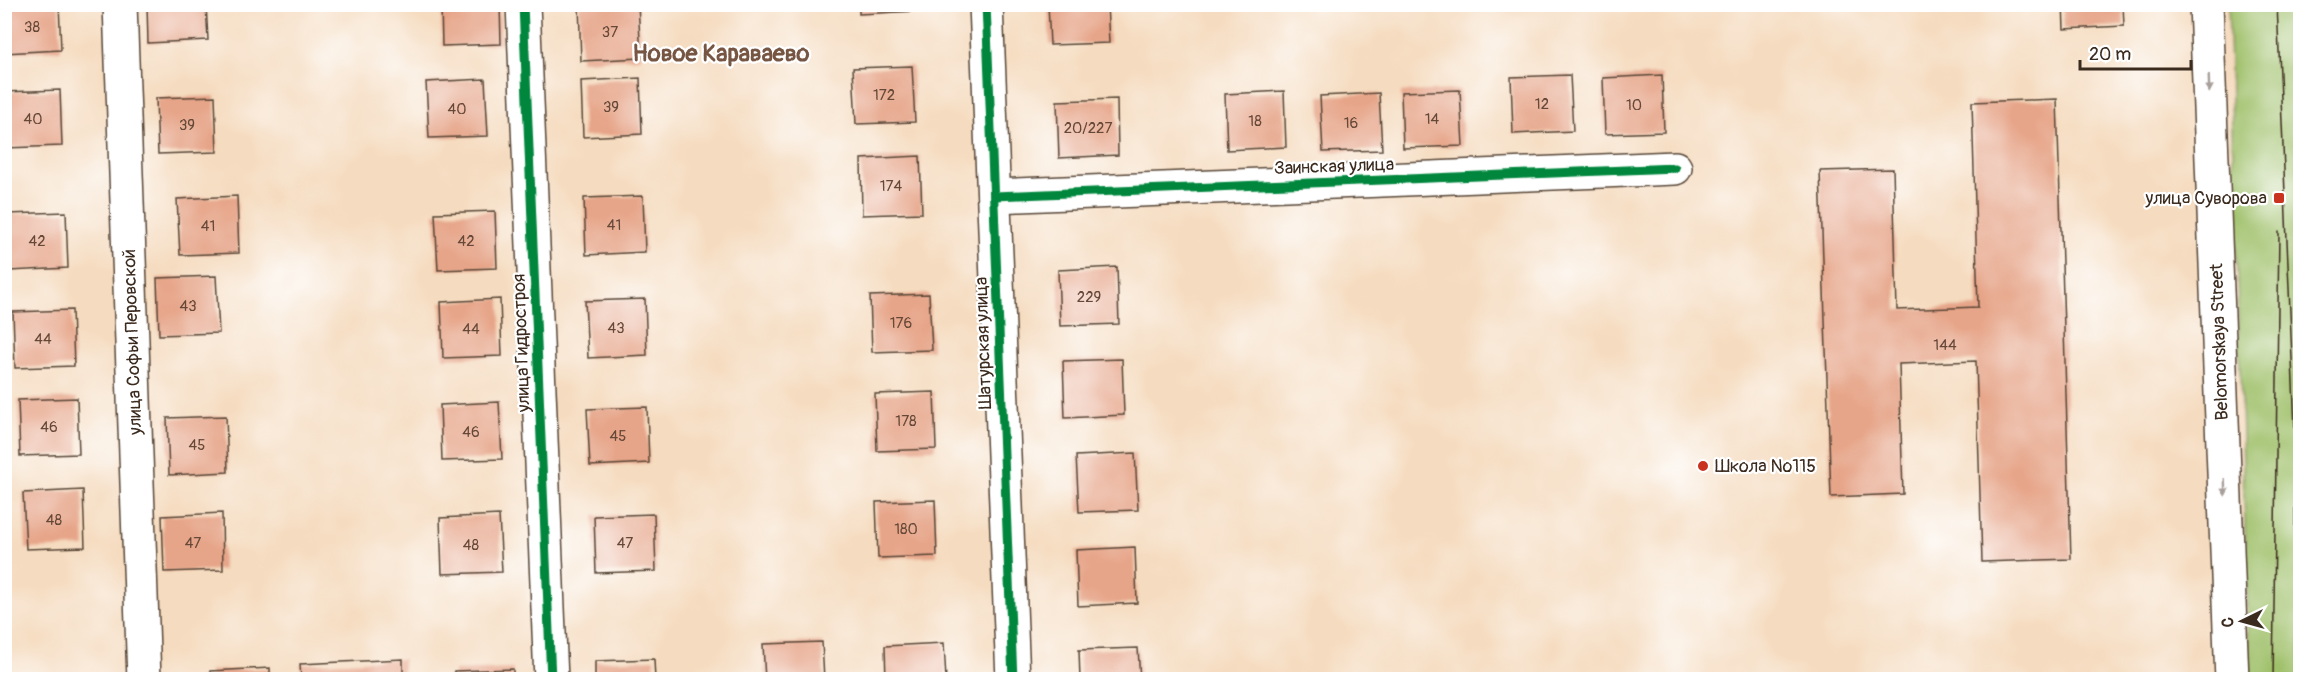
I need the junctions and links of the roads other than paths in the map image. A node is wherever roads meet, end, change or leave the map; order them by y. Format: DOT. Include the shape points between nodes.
graph roads {
  1 [pos="120,4"];
  2 [pos="523,4"];
  3 [pos="986,4"];
  4 [pos="2206,4"];
  5 [pos="1675,168"];
  6 [pos="994,196"];
  7 [pos="144,680"];
  8 [pos="551,680"];
  9 [pos="1013,680"];
  10 [pos="2232,680"];
  1 -- 7 [label="street, улица Софьи Перовской"];
  2 -- 8 [label="street, улица Гидростроя"];
  3 -- 6 [label="street, Шатурская улица"];
  4 -- 10 [label="street, Belomorskaya Street, one-way"];
  5 -- 6 [label="street, Заинская улица"];
  6 -- 9 [label="street, Шатурская улица"];
}
